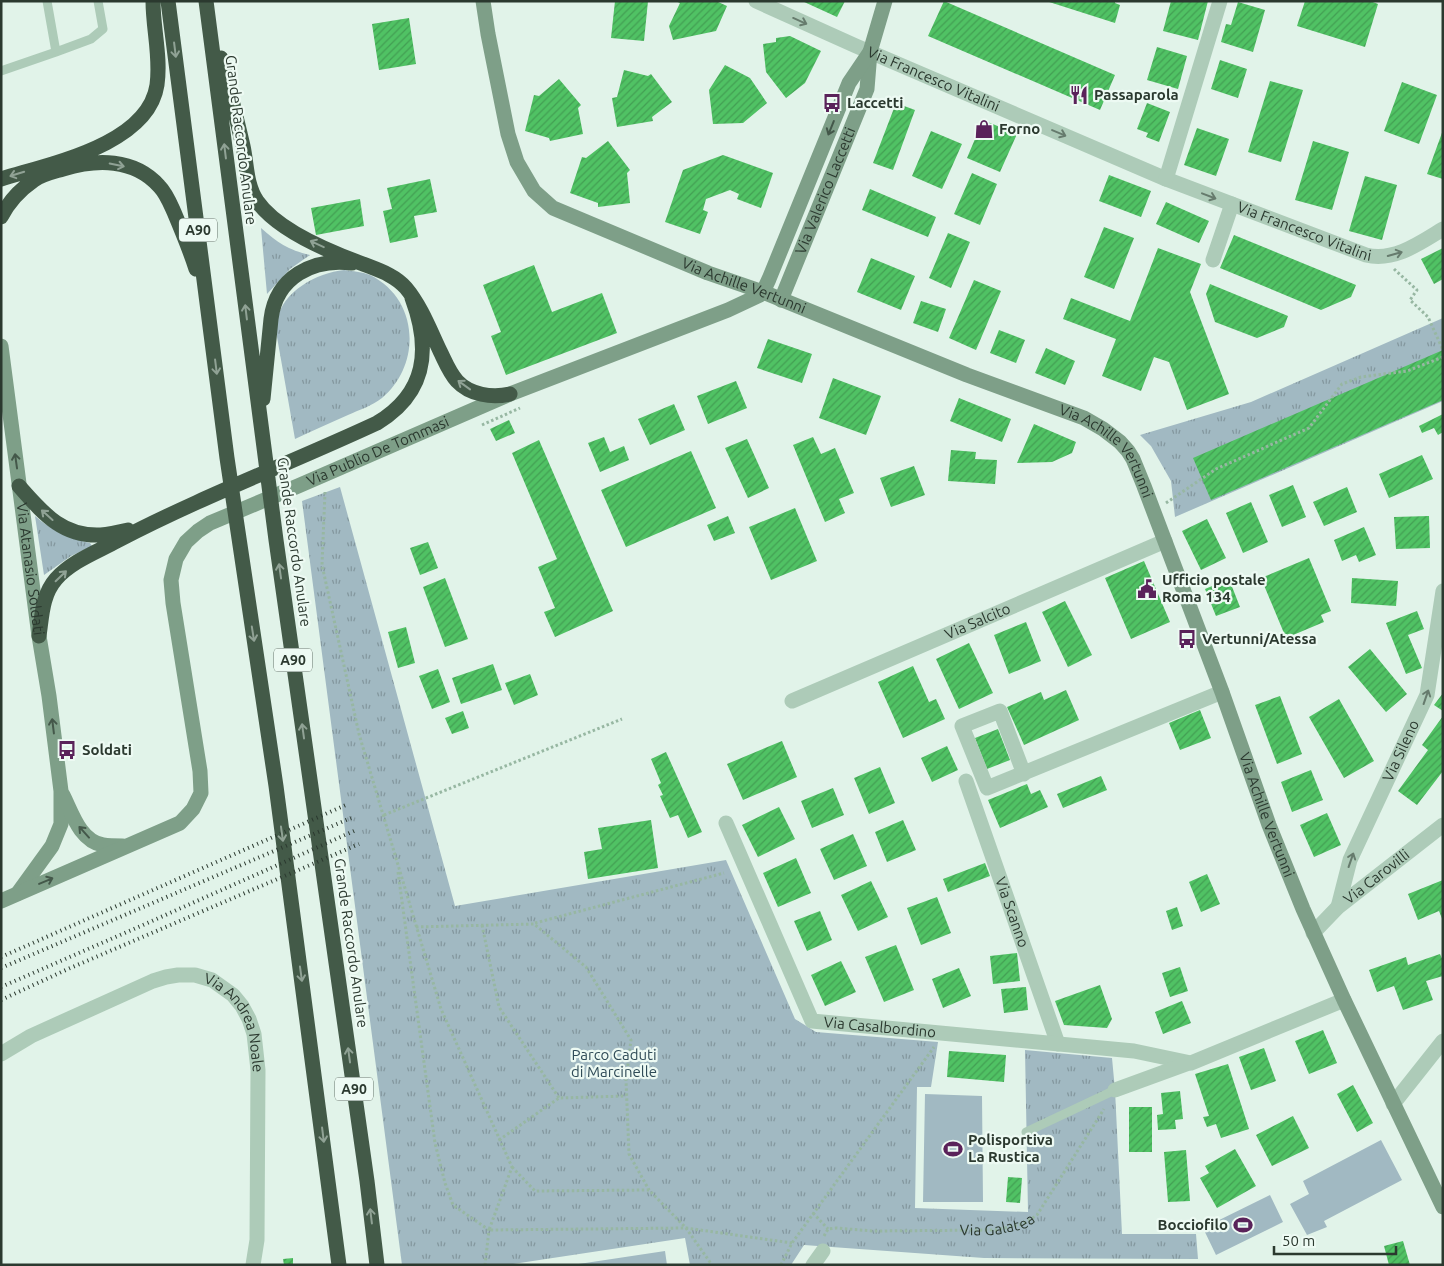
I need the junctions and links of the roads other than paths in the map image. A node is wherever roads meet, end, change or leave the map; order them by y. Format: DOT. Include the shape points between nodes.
graph roads {
  1 [pos="47,1"];
  2 [pos="98,1"];
  3 [pos="153,1"];
  4 [pos="168,1"];
  5 [pos="207,1"];
  6 [pos="483,1"];
  7 [pos="756,1"];
  8 [pos="885,1"];
  9 [pos="1220,1"];
  10 [pos="56,52"];
  11 [pos="870,52"];
  12 [pos="1,71"];
  13 [pos="849,83"];
  14 [pos="867,89"];
  15 [pos="1,178"];
  16 [pos="1166,179"];
  17 [pos="1232,204"];
  18 [pos="797,212"];
  19 [pos="1,217"];
  20 [pos="815,219"];
  21 [pos="1443,229"];
  22 [pos="1213,260"];
  23 [pos="361,264"];
  24 [pos="763,292"];
  25 [pos="412,298"];
  26 [pos="781,300"];
  27 [pos="213,341"];
  28 [pos="1,346"];
  29 [pos="510,394"];
  30 [pos="261,428"];
  31 [pos="19,486"];
  32 [pos="142,528"];
  33 [pos="1165,541"];
  34 [pos="1443,591"];
  35 [pos="39,636"];
  36 [pos="1222,692"];
  37 [pos="792,701"];
  38 [pos="1024,774"];
  39 [pos="966,780"];
  40 [pos="61,791"];
  41 [pos="726,823"];
  42 [pos="1443,825"];
  43 [pos="127,846"];
  44 [pos="17,893"];
  45 [pos="1,901"];
  46 [pos="1338,907"];
  47 [pos="1313,933"];
  48 [pos="1344,1000"];
  49 [pos="1443,1041"];
  50 [pos="1058,1044"];
  51 [pos="1,1054"];
  52 [pos="1191,1063"];
  53 [pos="1115,1090"];
  54 [pos="1393,1104"];
  55 [pos="1026,1132"];
  56 [pos="1443,1207"];
  57 [pos="823,1251"];
  58 [pos="254,1265"];
  59 [pos="339,1265"];
  60 [pos="377,1265"];
  61 [pos="813,1265"];
  1 -- 10 [label="lane"];
  2 -- 10 [label="lane" via="103,29 92,39"];
  3 -- 15 [label="highway, one-way" via="157,86 151,104 141,116 130,128 89,152"];
  4 -- 27 [label="highway, A90, one-way"];
  23 -- 5 [label="highway, one-way" via="290,230 270,216 254,197"];
  30 -- 5 [label="highway, Grande Raccordo Anulare / A90, one-way"];
  6 -- 24 [label="street, Via Achille Vertunni" via="508,134 517,162 534,191 562,212 708,273"];
  7 -- 11 [label="street, Via Francesco Vitalini, one-way"];
  8 -- 11 [label="street, Via Valerico Laccetti"];
  9 -- 16 [label="street"];
  10 -- 12 [label="lane"];
  11 -- 13 [label="street, Via Valerico Laccetti"];
  11 -- 14 [label="street, Via Valerico Laccetti"];
  11 -- 16 [label="street, Via Francesco Vitalini, one-way"];
  13 -- 14 [label="street" via="860,81"];
  13 -- 18 [label="street, Via Valerico Laccetti, one-way"];
  14 -- 20 [label="street, Via Valerico Laccetti"];
  16 -- 17 [label="street, Via Francesco Vitalini, one-way"];
  17 -- 21 [label="street, Via Francesco Vitalini, one-way" via="1366,255 1382,257 1414,246"];
  17 -- 22 [label="street"];
  18 -- 20 [label="street" via="804,222"];
  18 -- 24 [label="street, Via Valerico Laccetti"];
  19 -- 27 [label="highway, one-way" via="13,199 34,180 49,173 91,162 122,165 146,175 165,193 188,244 200,279"];
  20 -- 26 [label="street, Via Valerico Laccetti"];
  23 -- 25 [label="highway" via="399,281"];
  23 -- 30 [label="highway" via="328,263 309,268 293,278 277,296 270,318"];
  24 -- 26 [label="street, Via Achille Vertunni"];
  24 -- 29 [label="street, Via Publio De Tommasi" via="728,310"];
  29 -- 25 [label="highway, one-way" via="484,395 457,381"];
  25 -- 32 [label="highway" via="422,333 422,364 412,390 398,408 343,439"];
  26 -- 33 [label="street, Via Achille Vertunni" via="1094,423 1128,451"];
  27 -- 59 [label="highway, A90, one-way"];
  31 -- 28 [label="street, Via Atanasio Soldati, one-way"];
  29 -- 43 [label="street, Via Publio De Tommasi" via="210,523 186,542 172,571 171,590 201,794 180,823"];
  60 -- 30 [label="highway, Grande Raccordo Anulare / A90, one-way"];
  32 -- 31 [label="highway, one-way" via="104,535 72,531 51,520"];
  31 -- 35 [label="street, Via Atanasio Soldati"];
  35 -- 32 [label="highway, one-way" via="46,596 56,580 81,560"];
  33 -- 36 [label="street, Via Achille Vertunni"];
  33 -- 37 [label="street, Via Salcito"];
  46 -- 34 [label="street, Via Sileno, one-way" via="1350,860 1427,695"];
  40 -- 35 [label="street, Via Atanasio Soldati, one-way"];
  36 -- 38 [label="street"];
  36 -- 47 [label="street, Via Achille Vertunni"];
  38 -- 38 [label="street" via="987,788 962,726 1000,711"];
  39 -- 50 [label="street, Via Scanno"];
  43 -- 40 [label="street, Via Atanasio Soldati, one-way" via="101,845 87,838 78,827"];
  40 -- 44 [label="street, Via Atanasio Soldati" via="61,824 52,846"];
  41 -- 50 [label="street, Via Casalbordino" via="812,1021"];
  42 -- 46 [label="street, Via Carovilli"];
  44 -- 43 [label="street, Via Publio De Tommasi, one-way"];
  44 -- 45 [label="street, Via Publio De Tommasi"];
  46 -- 47 [label="street, Via Carovilli"];
  47 -- 48 [label="street, Via Achille Vertunni"];
  48 -- 52 [label="street"];
  48 -- 54 [label="street, Via Achille Vertunni"];
  49 -- 54 [label="street"];
  50 -- 52 [label="street, Via Casalbordino" via="1134,1051"];
  51 -- 58 [label="street, Via Andrea Noale" via="31,1036 153,981 195,975 222,986 242,1006 254,1034 258,1070"];
  52 -- 53 [label="street"];
  53 -- 55 [label="lane"];
  54 -- 56 [label="street, Via Achille Vertunni"];
  57 -- 61 [label="street"];
}
